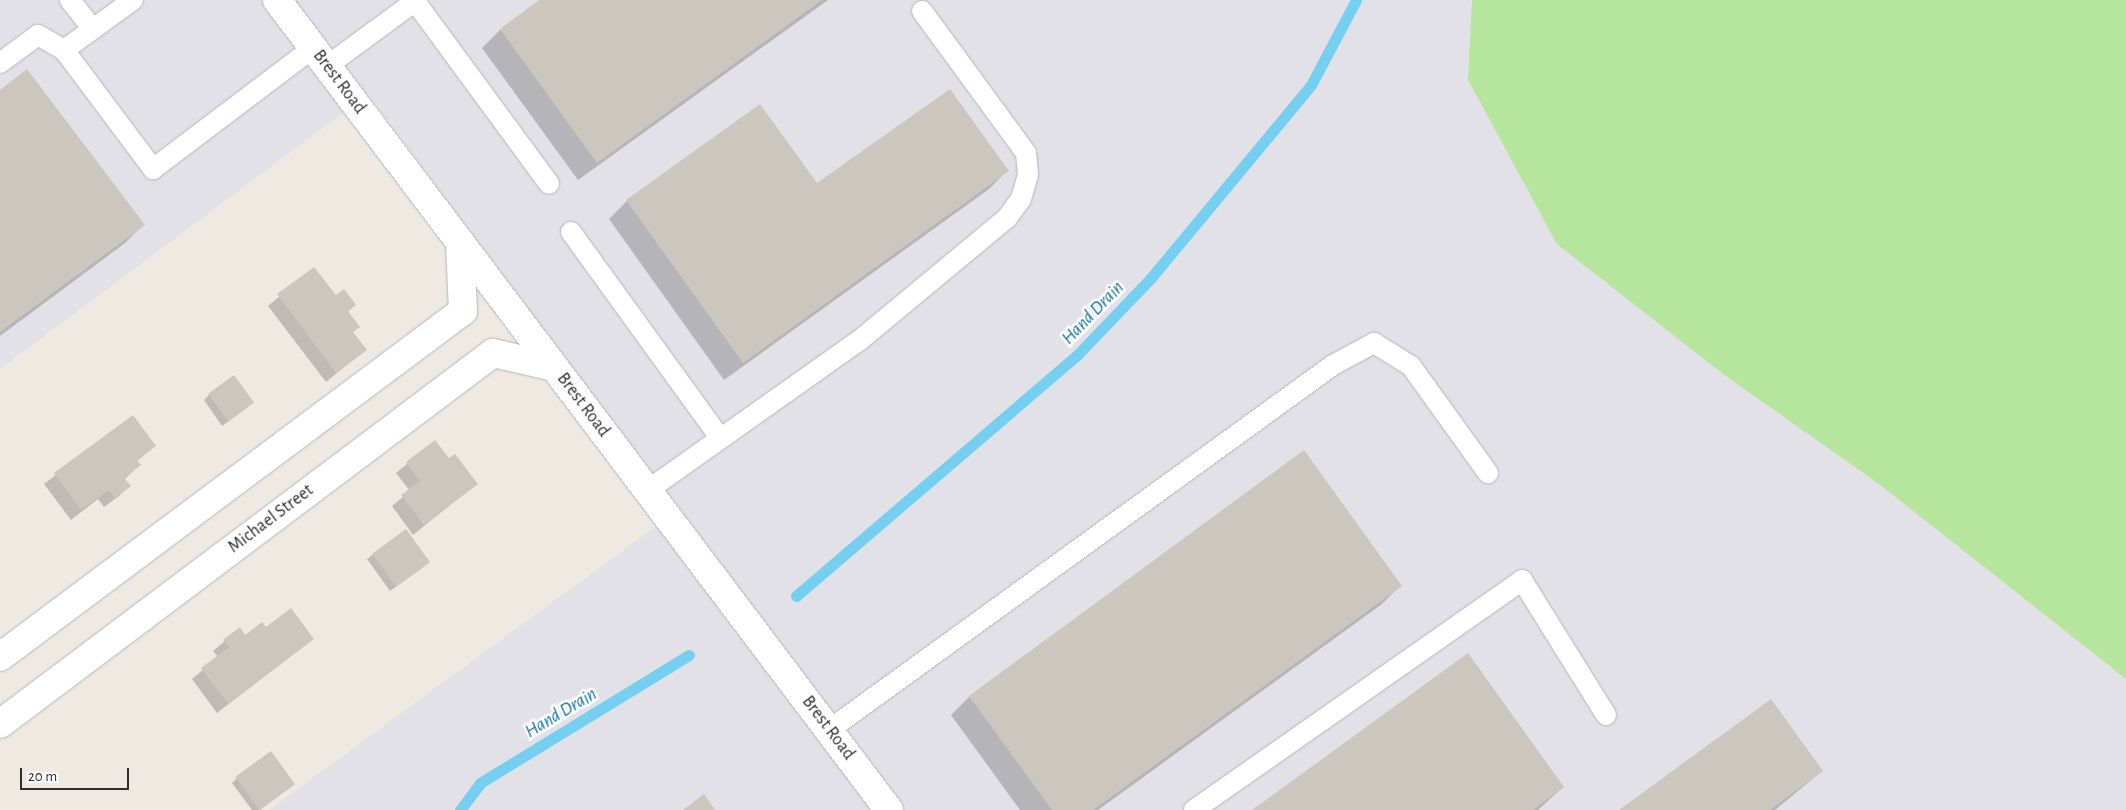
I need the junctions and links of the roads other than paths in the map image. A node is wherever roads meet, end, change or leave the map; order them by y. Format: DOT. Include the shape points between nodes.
graph roads {
  1 [pos="70,0"];
  2 [pos="133,0"];
  3 [pos="277,0"];
  4 [pos="415,0"];
  5 [pos="922,12"];
  6 [pos="93,29"];
  7 [pos="64,50"];
  8 [pos="320,57"];
  9 [pos="0,63"];
  10 [pos="549,184"];
  11 [pos="571,232"];
  12 [pos="460,242"];
  13 [pos="554,367"];
  14 [pos="720,438"];
  15 [pos="1488,473"];
  16 [pos="648,490"];
  17 [pos="0,657"];
  18 [pos="1606,715"];
  19 [pos="0,724"];
  20 [pos="829,730"];
  21 [pos="889,810"];
  22 [pos="1194,810"];
  1 -- 6 [label="lane"];
  2 -- 6 [label="lane"];
  3 -- 8 [label="street, Brest Road"];
  4 -- 8 [label="lane"];
  4 -- 10 [label="lane"];
  5 -- 14 [label="lane" via="1026,153 1028,175 1021,199 1007,218 860,340"];
  6 -- 7 [label="lane"];
  7 -- 8 [label="lane" via="154,169"];
  7 -- 9 [label="lane" via="38,34"];
  8 -- 12 [label="street, Brest Road"];
  11 -- 14 [label="lane"];
  12 -- 13 [label="street, Brest Road"];
  12 -- 17 [label="street" via="463,311"];
  13 -- 16 [label="street, Brest Road"];
  13 -- 19 [label="street, Michael Street" via="493,353"];
  14 -- 16 [label="lane"];
  15 -- 20 [label="lane" via="1411,366 1374,343 1333,364"];
  16 -- 20 [label="street, Brest Road"];
  18 -- 22 [label="lane" via="1522,580"];
  20 -- 21 [label="street, Brest Road"];
}
